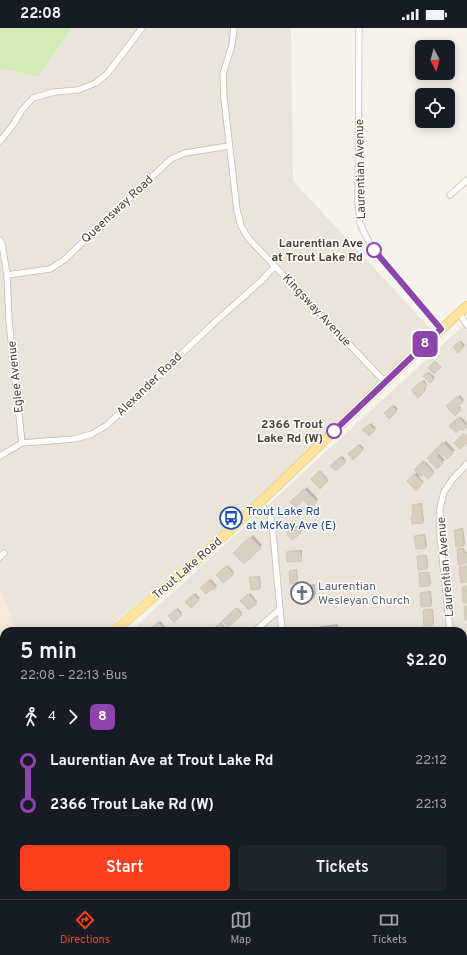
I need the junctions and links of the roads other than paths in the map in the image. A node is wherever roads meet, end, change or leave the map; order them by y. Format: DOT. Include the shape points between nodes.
graph roads {
  1 [pos="142,28"];
  2 [pos="234,28"];
  3 [pos="359,28"];
  4 [pos="0,141"];
  5 [pos="229,146"];
  6 [pos="467,180"];
  7 [pos="450,195"];
  8 [pos="0,240"];
  9 [pos="275,266"];
  10 [pos="7,274"];
  11 [pos="467,306"];
  12 [pos="459,314"];
  13 [pos="467,325"];
  14 [pos="441,329"];
  15 [pos="385,382"];
  16 [pos="22,443"];
  17 [pos="0,456"];
  18 [pos="467,464"];
  19 [pos="259,502"];
  20 [pos="280,609"];
  21 [pos="119,627"];
  22 [pos="260,627"];
  23 [pos="282,627"];
  24 [pos="450,627"];
  1 -- 4 [label="street" via="107,74 96,83 78,90 54,92 33,98"];
  2 -- 5 [label="street, Kingsway Avenue" via="232,45 223,74"];
  3 -- 14 [label="street, Laurentian Avenue" via="360,223 372,248"];
  5 -- 9 [label="street, Kingsway Avenue" via="236,210 241,226 249,239"];
  5 -- 10 [label="street, Queensway Road" via="185,153 172,159 64,260 50,269"];
  6 -- 7 [label="street"];
  8 -- 10 [label="street, Eglee Avenue"];
  9 -- 15 [label="street, Kingsway Avenue"];
  9 -- 16 [label="street, Alexander Road" via="107,425 92,434 74,439"];
  10 -- 16 [label="street, Eglee Avenue" via="9,321"];
  11 -- 12 [label="main road, Trout Lake Road"];
  12 -- 13 [label="street"];
  12 -- 14 [label="main road, Trout Lake Road"];
  14 -- 15 [label="main road, Trout Lake Road"];
  15 -- 19 [label="main road, Trout Lake Road"];
  16 -- 17 [label="street, Alexander Road"];
  18 -- 24 [label="street, Laurentian Avenue" via="444,492 440,508 440,536"];
  19 -- 20 [label="street" via="270,515 272,522"];
  19 -- 21 [label="main road, Trout Lake Road" via="202,556"];
  20 -- 22 [label="street"];
  20 -- 23 [label="street"];
}
